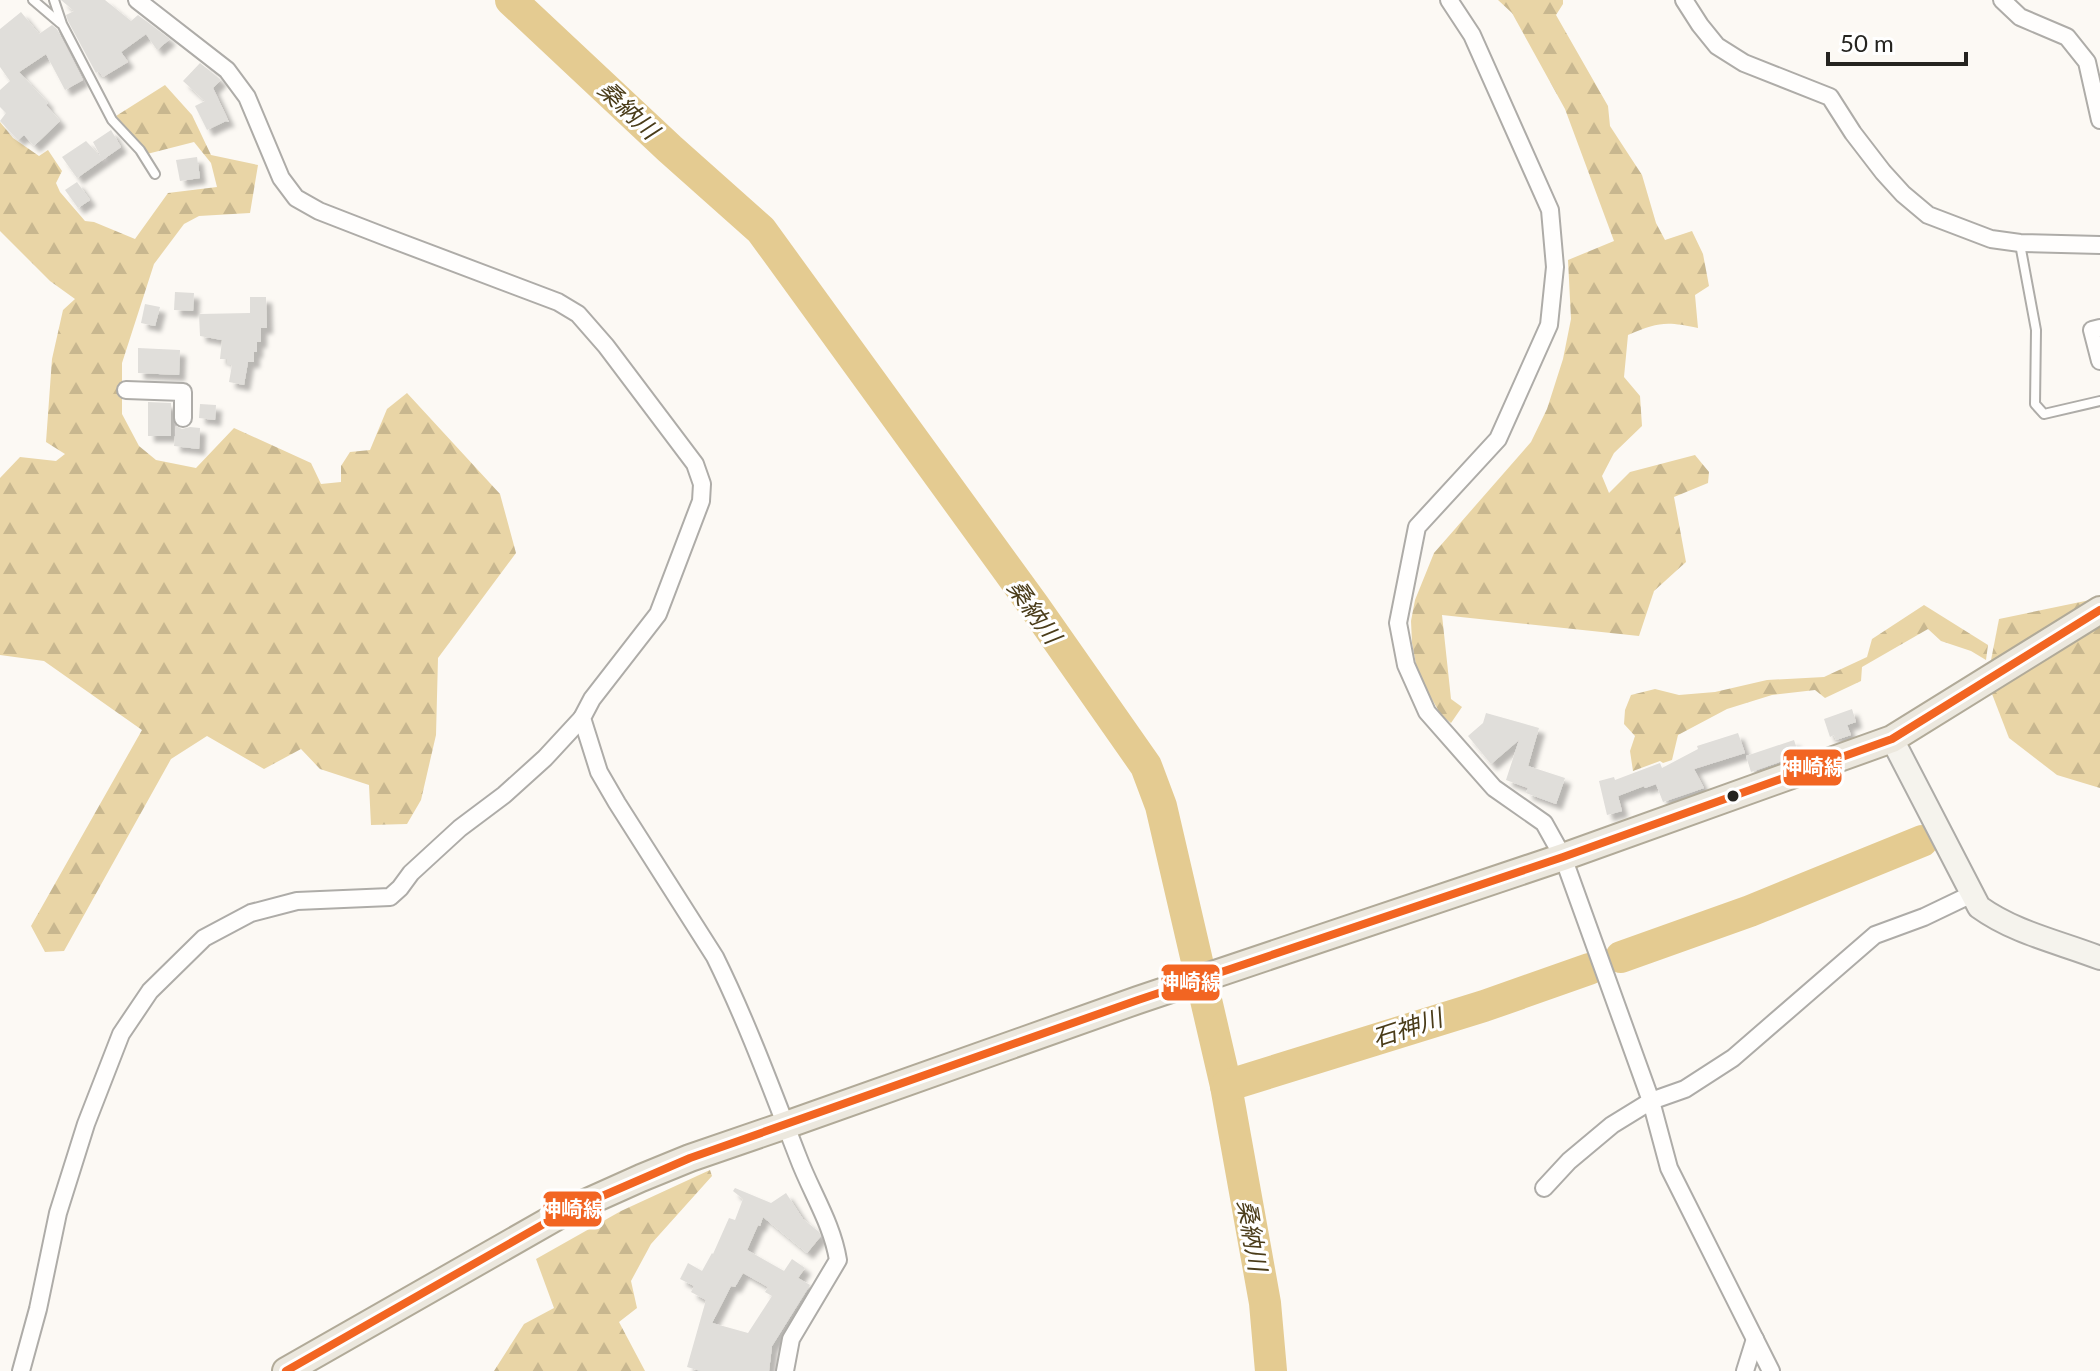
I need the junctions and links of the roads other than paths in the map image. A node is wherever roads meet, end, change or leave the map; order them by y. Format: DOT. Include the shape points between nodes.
graph roads {
  1 [pos="33,0"];
  2 [pos="54,0"];
  3 [pos="137,0"];
  4 [pos="1449,0"];
  5 [pos="1683,0"];
  6 [pos="2002,0"];
  7 [pos="62,24"];
  8 [pos="2100,120"];
  9 [pos="155,174"];
  10 [pos="2020,243"];
  11 [pos="2100,245"];
  12 [pos="2100,328"];
  13 [pos="2100,361"];
  14 [pos="126,390"];
  15 [pos="2100,401"];
  16 [pos="183,418"];
  17 [pos="2100,610"];
  18 [pos="582,718"];
  19 [pos="1892,739"];
  20 [pos="1563,857"];
  21 [pos="1972,894"];
  22 [pos="2100,958"];
  23 [pos="1651,1101"];
  24 [pos="786,1125"];
  25 [pos="1544,1188"];
  26 [pos="1755,1339"];
  27 [pos="21,1371"];
  28 [pos="286,1371"];
  29 [pos="785,1371"];
  30 [pos="1745,1371"];
  31 [pos="1771,1371"];
  1 -- 7 [label="lane"];
  2 -- 7 [label="lane"];
  3 -- 18 [label="street" via="227,70 247,97 281,178 296,198 578,314 695,464 701,501 658,614"];
  4 -- 20 [label="street" via="1472,35 1550,210 1555,267 1549,325 1498,439 1417,527 1398,623 1406,665 1427,712 1494,788 1544,823"];
  5 -- 10 [label="street" via="1717,46 1744,63 1830,97 1883,172 1928,215 1991,239"];
  6 -- 8 [label="street" via="2020,17 2067,37 2087,62"];
  7 -- 9 [label="lane" via="112,120"];
  10 -- 11 [label="street"];
  10 -- 15 [label="lane" via="2036,330 2035,404 2044,414"];
  12 -- 13 [label="street" via="2092,330"];
  14 -- 16 [label="street" via="183,392"];
  17 -- 19 [label="main road"];
  18 -- 24 [label="street" via="599,772 715,957"];
  18 -- 27 [label="street" via="545,758 460,828 390,897 297,901 251,913 204,938 150,991 121,1034 86,1124 58,1213"];
  19 -- 20 [label="main road"];
  19 -- 21 [label="street"];
  20 -- 23 [label="street"];
  20 -- 24 [label="main road"];
  21 -- 22 [label="street" via="1979,907 1997,919"];
  21 -- 23 [label="street" via="1875,935 1733,1058 1685,1089"];
  23 -- 25 [label="street" via="1612,1125"];
  23 -- 26 [label="street" via="1669,1168"];
  24 -- 28 [label="main road" via="690,1158 563,1213"];
  24 -- 29 [label="street" via="838,1260 791,1339"];
  26 -- 30 [label="street"];
  26 -- 31 [label="street"];
}
